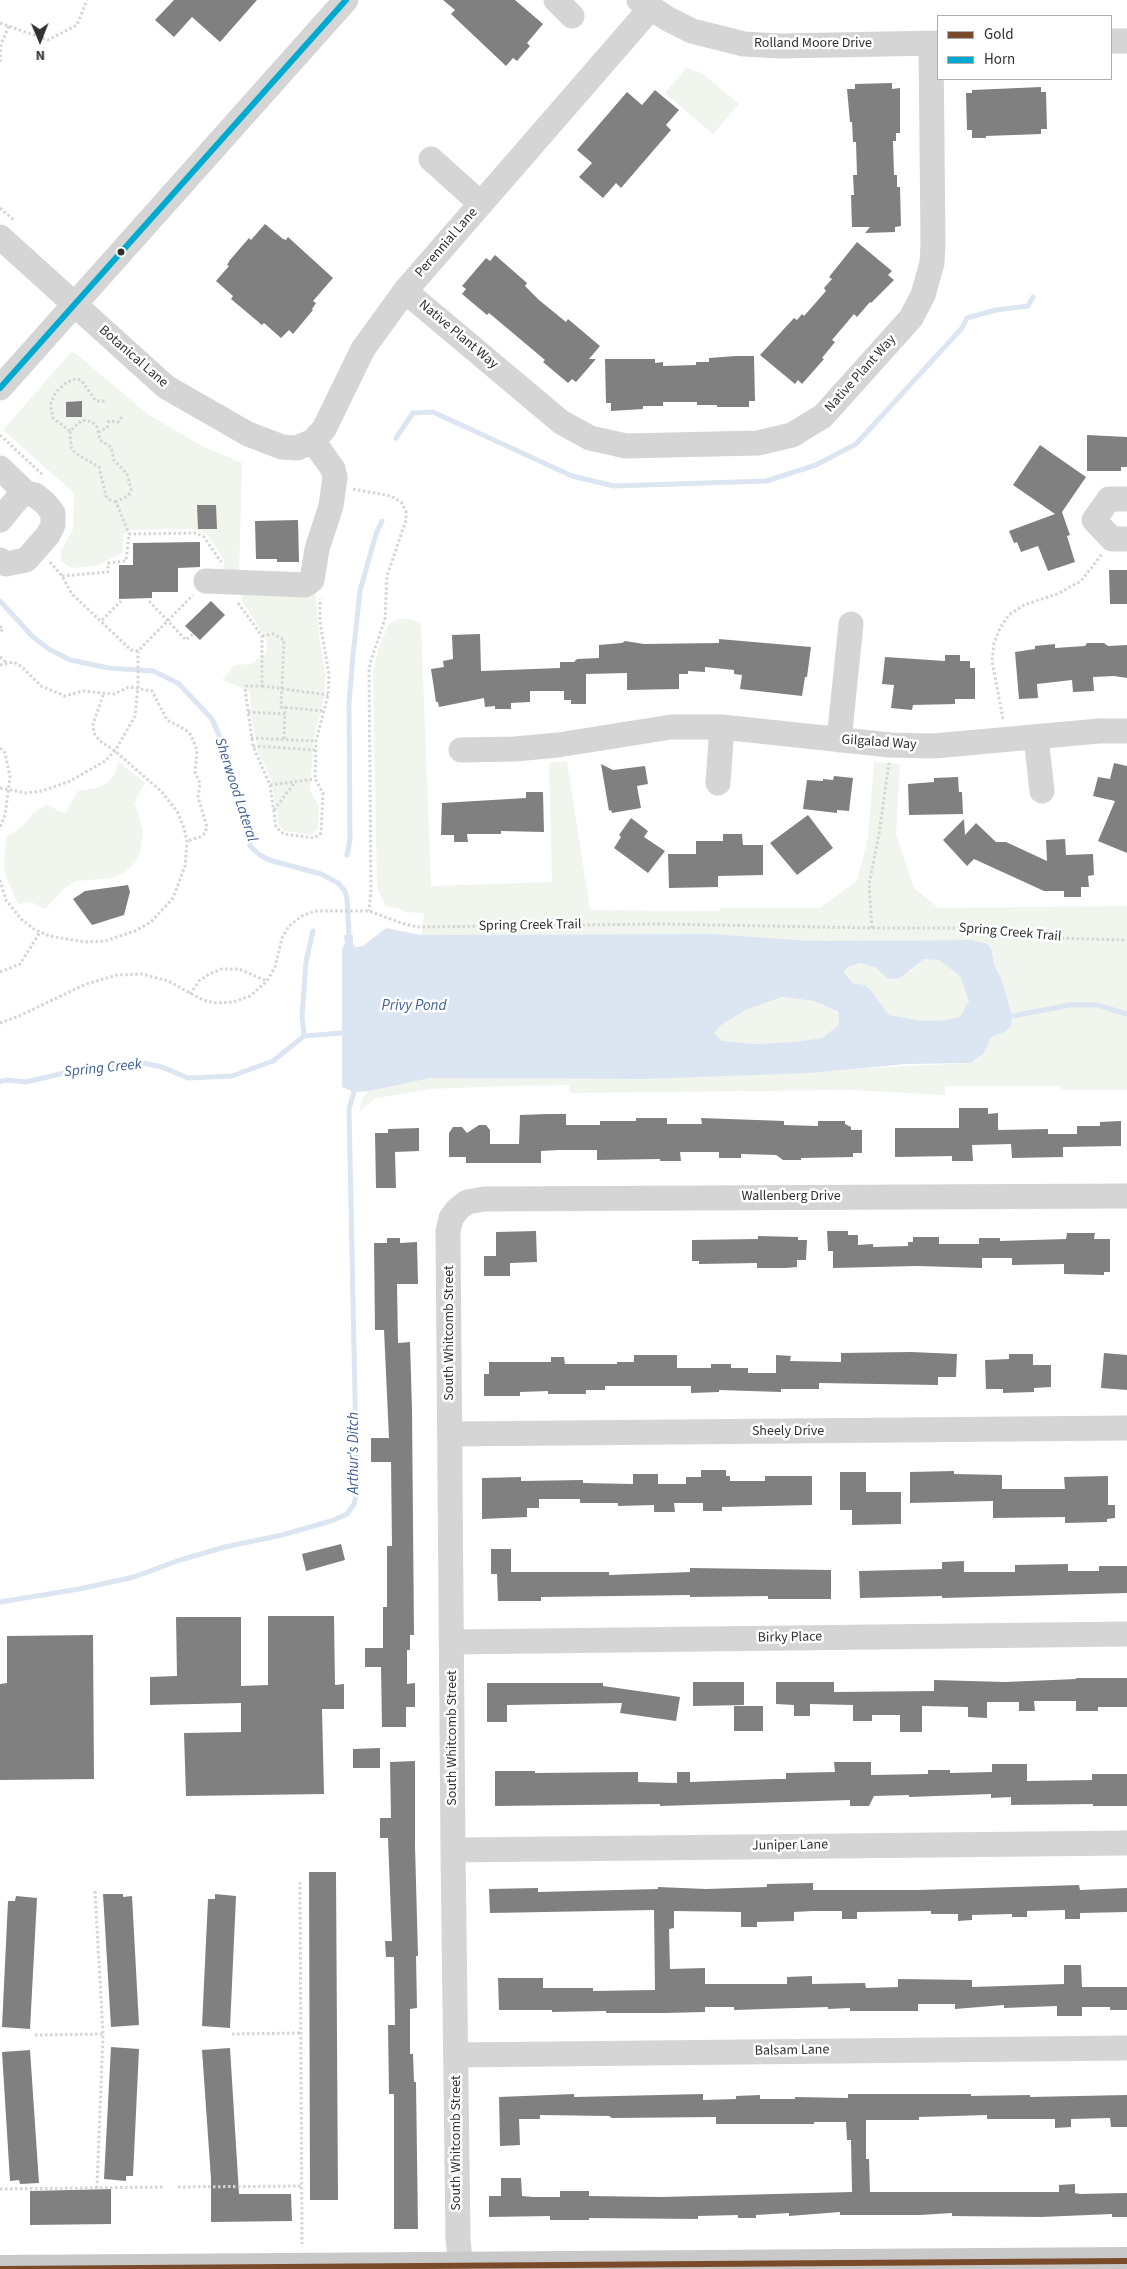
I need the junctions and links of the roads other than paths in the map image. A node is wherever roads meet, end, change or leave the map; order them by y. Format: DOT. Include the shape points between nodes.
graph roads {
  1 [pos="346,0"];
  2 [pos="645,4"];
  3 [pos="1112,41"];
  4 [pos="1127,41"];
  5 [pos="935,44"];
  6 [pos="430,159"];
  7 [pos="480,204"];
  8 [pos="0,237"];
  9 [pos="405,291"];
  10 [pos="74,305"];
  11 [pos="0,388"];
  12 [pos="313,441"];
  13 [pos="0,468"];
  14 [pos="26,493"];
  15 [pos="1127,499"];
  16 [pos="0,520"];
  17 [pos="1119,540"];
  18 [pos="0,560"];
  19 [pos="206,581"];
  20 [pos="851,624"];
  21 [pos="722,728"];
  22 [pos="1127,731"];
  23 [pos="1036,737"];
  24 [pos="839,740"];
  25 [pos="461,750"];
  26 [pos="718,783"];
  27 [pos="1042,791"];
  28 [pos="1127,1196"];
  29 [pos="458,1209"];
  30 [pos="1127,1428"];
  31 [pos="450,1434"];
  32 [pos="1127,1634"];
  33 [pos="452,1642"];
  34 [pos="1127,1843"];
  35 [pos="453,1850"];
  36 [pos="1127,2048"];
  37 [pos="456,2055"];
  38 [pos="1127,2261"];
  39 [pos="1092,2265"];
  40 [pos="870,2266"];
  41 [pos="1038,2266"];
  42 [pos="460,2267"];
  43 [pos="0,2269"];
  1 -- 10 [label="street"];
  2 -- 5 [label="street, Rolland Moore Drive" via="692,31 744,44"];
  2 -- 7 [label="street, Perennial Lane"];
  3 -- 4 [label="street"];
  5 -- 9 [label="street, Native Plant Way" via="933,244 932,263 923,295 911,318 823,416 792,435 758,443 626,446 590,438 561,422"];
  6 -- 7 [label="street"];
  7 -- 9 [label="street, Perennial Lane"];
  8 -- 10 [label="street, Botanical Lane"];
  9 -- 12 [label="street, Perennial Lane" via="363,349 324,429"];
  10 -- 11 [label="street"];
  10 -- 12 [label="street, Botanical Lane" via="166,387 248,434 282,447 297,448"];
  12 -- 19 [label="street" via="334,469 335,486 317,549 312,580 305,585"];
  13 -- 14 [label="street"];
  14 -- 16 [label="street"];
  14 -- 18 [label="street" via="45,503 53,513 54,525 26,560 6,564"];
  15 -- 17 [label="street" via="1109,499 1094,520"];
  20 -- 24 [label="street"];
  21 -- 24 [label="street, Gilgalad Way"];
  21 -- 25 [label="street, Gilgalad Way" via="671,728 541,746"];
  21 -- 26 [label="street"];
  22 -- 23 [label="street, Gilgalad Way"];
  23 -- 24 [label="street, Gilgalad Way" via="934,746"];
  23 -- 27 [label="street"];
  28 -- 29 [label="street, Wallenberg Drive" via="484,1199 467,1202"];
  29 -- 31 [label="street, South Whitcomb Street" via="451,1218 448,1231"];
  30 -- 31 [label="street, Sheely Drive"];
  31 -- 33 [label="street, South Whitcomb Street"];
  32 -- 33 [label="street, Birky Place"];
  33 -- 35 [label="street, South Whitcomb Street"];
  34 -- 35 [label="street, Juniper Lane"];
  35 -- 37 [label="street, South Whitcomb Street"];
  36 -- 37 [label="street, Balsam Lane"];
  37 -- 42 [label="street, South Whitcomb Street"];
  38 -- 39 [label="main road"];
  39 -- 41 [label="main road"];
  40 -- 41 [label="main road"];
  40 -- 42 [label="main road"];
  42 -- 43 [label="main road"];
}
